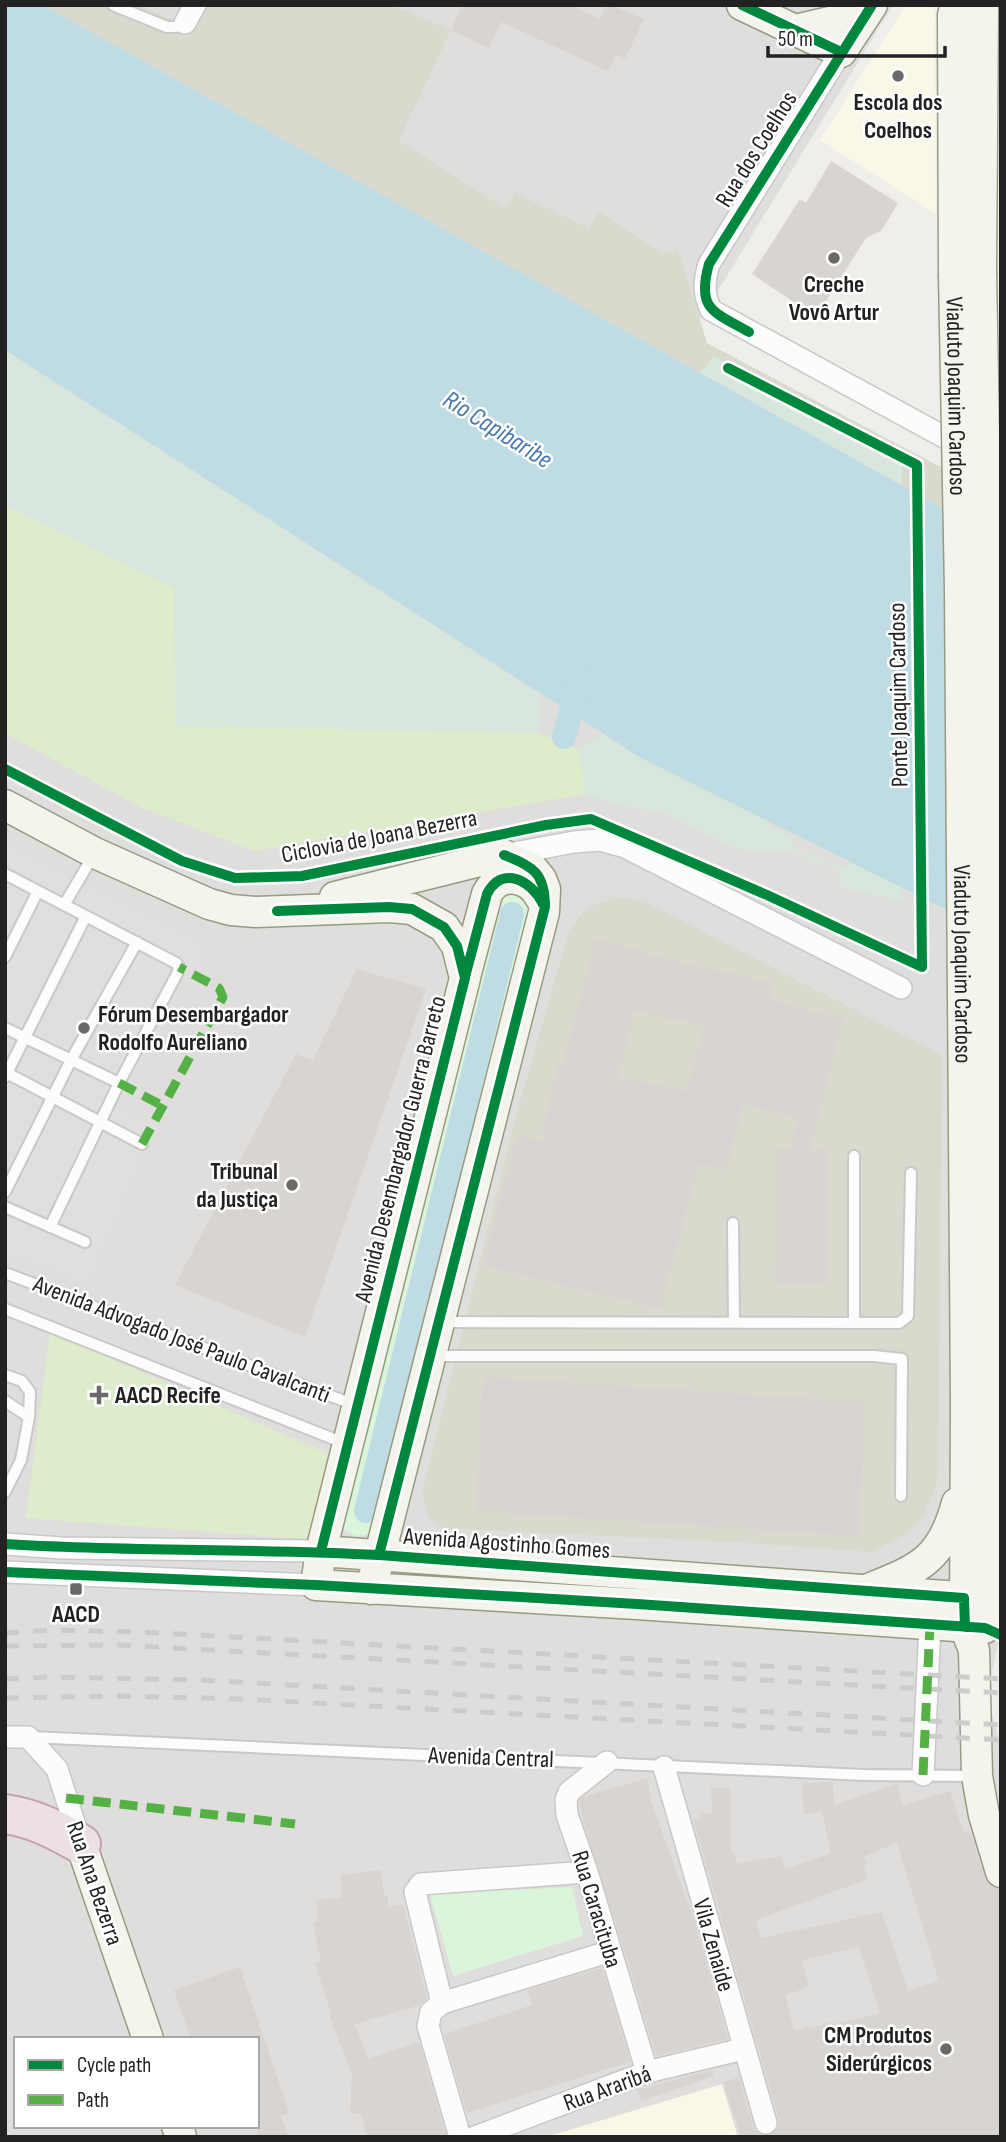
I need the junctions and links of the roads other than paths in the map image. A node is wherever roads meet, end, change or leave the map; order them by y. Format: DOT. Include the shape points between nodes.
graph roads {
  1 [pos="113,5"];
  2 [pos="742,5"];
  3 [pos="872,5"];
  4 [pos="983,5"];
  5 [pos="954,9"];
  6 [pos="190,14"];
  7 [pos="795,30"];
  8 [pos="841,52"];
  9 [pos="967,273"];
  10 [pos="1001,468"];
  11 [pos="5,805"];
  12 [pos="95,853"];
  13 [pos="504,855"];
  14 [pos="5,874"];
  15 [pos="38,891"];
  16 [pos="64,905"];
  17 [pos="545,907"];
  18 [pos="277,911"];
  19 [pos="86,916"];
  20 [pos="137,942"];
  21 [pos="5,957"];
  22 [pos="465,978"];
  23 [pos="901,988"];
  24 [pos="5,1028"];
  25 [pos="25,1037"];
  26 [pos="71,1060"];
  27 [pos="6,1074"];
  28 [pos="119,1083"];
  29 [pos="52,1097"];
  30 [pos="101,1122"];
  31 [pos="142,1144"];
  32 [pos="854,1156"];
  33 [pos="911,1173"];
  34 [pos="5,1192"];
  35 [pos="5,1208"];
  36 [pos="733,1223"];
  37 [pos="50,1227"];
  38 [pos="85,1242"];
  39 [pos="5,1273"];
  40 [pos="5,1309"];
  41 [pos="439,1322"];
  42 [pos="734,1322"];
  43 [pos="854,1322"];
  44 [pos="430,1356"];
  45 [pos="5,1375"];
  46 [pos="5,1401"];
  47 [pos="978,1402"];
  48 [pos="358,1406"];
  49 [pos="29,1417"];
  50 [pos="348,1445"];
  51 [pos="964,1451"];
  52 [pos="5,1492"];
  53 [pos="901,1496"];
  54 [pos="5,1544"];
  55 [pos="321,1551"];
  56 [pos="379,1555"];
  57 [pos="5,1572"];
  58 [pos="316,1586"];
  59 [pos="371,1589"];
  60 [pos="867,1590"];
  61 [pos="979,1623"];
  62 [pos="930,1625"];
  63 [pos="5,1737"];
  64 [pos="27,1737"];
  65 [pos="607,1762"];
  66 [pos="664,1767"];
  67 [pos="923,1775"];
  68 [pos="989,1784"];
  69 [pos="15,1816"];
  70 [pos="81,1844"];
  71 [pos="587,1872"];
  72 [pos="1001,1872"];
  73 [pos="611,1951"];
  74 [pos="442,2003"];
  75 [pos="147,2037"];
  76 [pos="743,2049"];
  77 [pos="647,2072"];
  78 [pos="766,2123"];
  79 [pos="460,2137"];
  80 [pos="475,2137"];
  1 -- 6 [label="lane" via="167,27 176,27"];
  2 -- 7 [label="street"];
  3 -- 7 [label="street" via="842,19"];
  3 -- 8 [label="street, Rua dos Coelhos"];
  4 -- 9 [label="street"];
  5 -- 9 [label="street"];
  7 -- 8 [label="street"];
  8 -- 10 [label="street, Rua dos Coelhos" via="709,264 704,281 706,300 711,310"];
  9 -- 47 [label="street, Viaduto Joaquim Cardoso, bridge" via="960,590"];
  11 -- 12 [label="street, Avenida Desembargador Guerra Barreto"];
  12 -- 16 [label="lane"];
  12 -- 18 [label="street, Avenida Desembargador Guerra Barreto" via="209,904"];
  13 -- 17 [label="street" via="533,869 541,879"];
  13 -- 18 [label="street, Avenida Desembargador Guerra Barreto"];
  13 -- 23 [label="street, Avenida Desembargador Guerra Barreto" via="600,840 625,847"];
  14 -- 15 [label="lane"];
  15 -- 16 [label="lane"];
  15 -- 21 [label="lane"];
  16 -- 19 [label="lane"];
  17 -- 22 [label="street" via="537,891 515,878 492,884"];
  17 -- 41 [label="street"];
  18 -- 22 [label="street, Avenida Desembargador Guerra Barreto" via="412,909 444,927 457,946"];
  19 -- 20 [label="lane"];
  19 -- 25 [label="lane"];
  20 -- 26 [label="lane"];
  20 -- 28 [label="lane" via="179,967"];
  22 -- 48 [label="street, Avenida Desembargador Guerra Barreto"];
  24 -- 25 [label="lane"];
  25 -- 26 [label="lane"];
  25 -- 27 [label="lane"];
  26 -- 28 [label="lane"];
  26 -- 29 [label="lane"];
  27 -- 29 [label="lane"];
  28 -- 30 [label="lane"];
  29 -- 30 [label="lane"];
  29 -- 34 [label="lane"];
  30 -- 31 [label="lane"];
  30 -- 37 [label="lane"];
  32 -- 43 [label="lane"];
  33 -- 43 [label="lane" via="908,1315 899,1323"];
  35 -- 37 [label="lane"];
  36 -- 42 [label="lane"];
  37 -- 38 [label="lane"];
  39 -- 48 [label="lane, Avenida Advogado José Paulo Cavalcanti"];
  40 -- 50 [label="lane, Avenida Advogado José Paulo Cavalcanti"];
  41 -- 42 [label="lane"];
  41 -- 44 [label="street"];
  42 -- 43 [label="lane"];
  44 -- 53 [label="lane" via="902,1359"];
  44 -- 56 [label="street"];
  45 -- 49 [label="lane" via="27,1385"];
  46 -- 49 [label="lane"];
  47 -- 51 [label="street, Viaduto Joaquim Cardoso"];
  47 -- 61 [label="street, Viaduto Joaquim Cardoso"];
  48 -- 50 [label="street, Avenida Desembargador Guerra Barreto"];
  49 -- 52 [label="lane" via="21,1460"];
  50 -- 55 [label="street, Avenida Desembargador Guerra Barreto"];
  51 -- 60 [label="street" via="952,1523 940,1545 923,1564"];
  51 -- 61 [label="street, Viaduto Joaquim Cardoso"];
  54 -- 55 [label="street, Avenida Agostinho Gomes"];
  55 -- 56 [label="street, Avenida Agostinho Gomes"];
  55 -- 58 [label="street, Avenida Desembargador Guerra Barreto"];
  56 -- 59 [label="street"];
  56 -- 60 [label="street, Avenida Agostinho Gomes"];
  57 -- 58 [label="street"];
  58 -- 59 [label="street"];
  59 -- 62 [label="street"];
  60 -- 61 [label="street, Avenida Agostinho Gomes"];
  61 -- 62 [label="street"];
  61 -- 68 [label="street, Viaduto Joaquim Cardoso"];
  62 -- 67 [label="street"];
  63 -- 64 [label="street, Avenida Central"];
  64 -- 65 [label="lane, Avenida Central"];
  64 -- 70 [label="street, Rua Ana Bezerra" via="57,1769"];
  65 -- 66 [label="lane, Avenida Central"];
  65 -- 71 [label="street, Rua Caracituba" via="569,1792 566,1800"];
  66 -- 67 [label="lane, Avenida Central"];
  66 -- 76 [label="street, Vila Zenaide"];
  67 -- 68 [label="lane, Avenida Central"];
  68 -- 72 [label="street, Viaduto Joaquim Cardoso" via="984,1815"];
  69 -- 70 [label="highway" via="45,1824"];
  70 -- 75 [label="street, Rua Ana Bezerra"];
  71 -- 73 [label="street, Rua Caracituba"];
  71 -- 74 [label="street" via="417,1887"];
  73 -- 74 [label="street"];
  73 -- 77 [label="street, Rua Caracituba"];
  74 -- 79 [label="street" via="431,2012 428,2026"];
  76 -- 77 [label="street, Rua Araribá"];
  76 -- 78 [label="street, Vila Zenaide"];
  77 -- 80 [label="street, Rua Araribá"];
}
